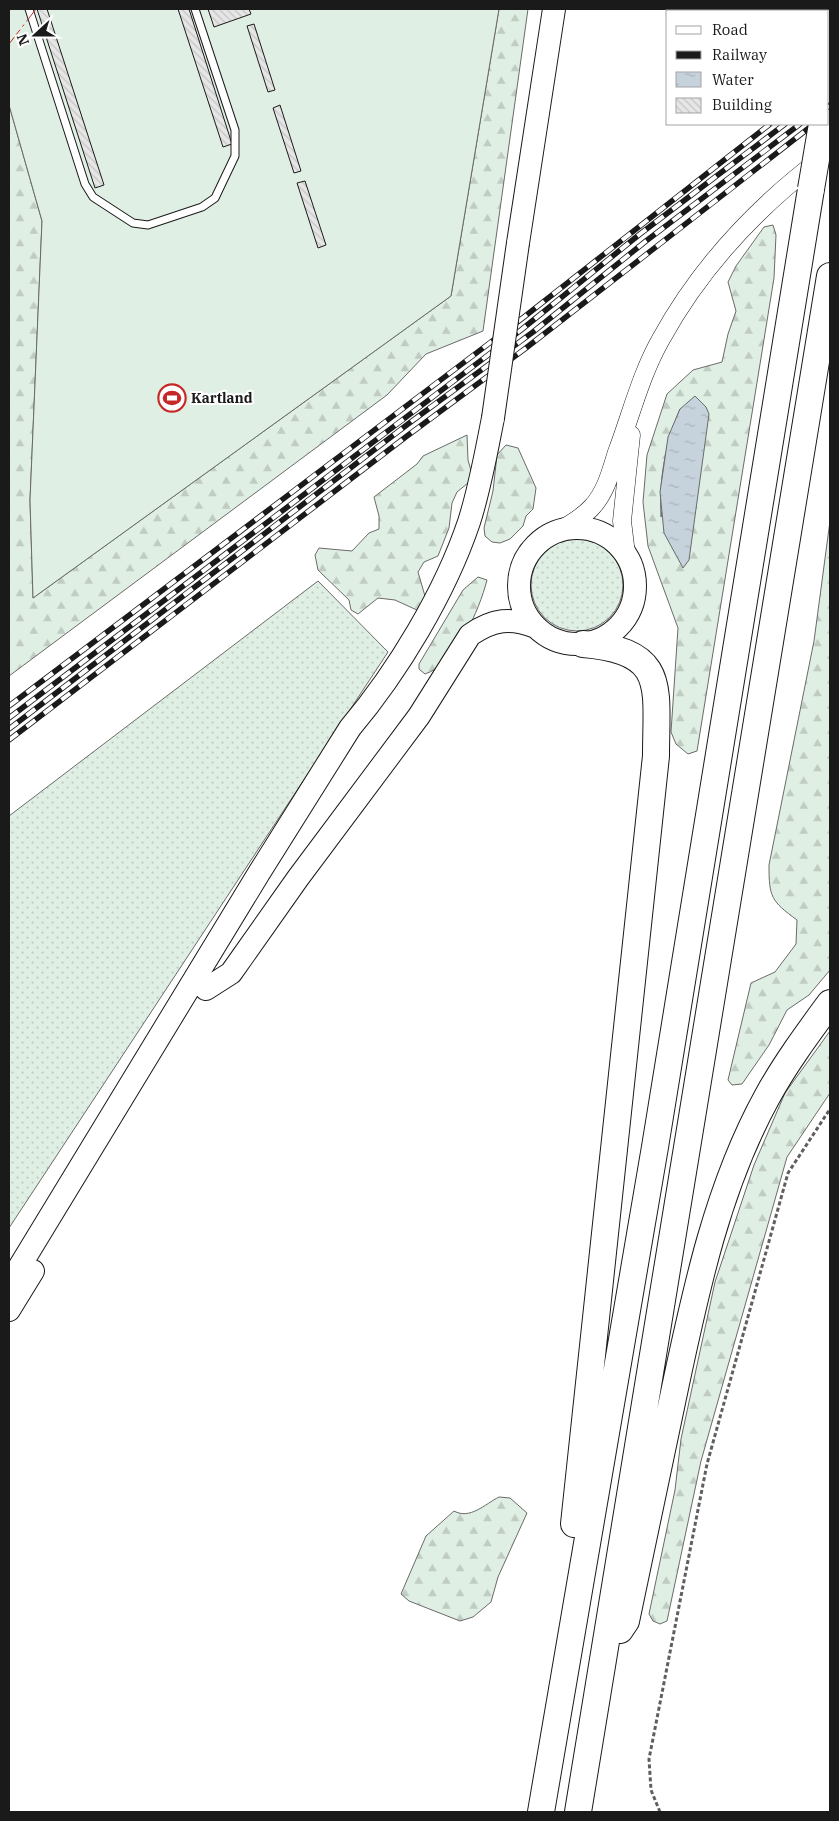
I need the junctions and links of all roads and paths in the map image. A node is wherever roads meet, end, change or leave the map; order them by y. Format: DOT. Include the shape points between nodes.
graph roads {
  1 [pos="29,9"];
  2 [pos="195,9"];
  3 [pos="554,9"];
  4 [pos="822,125"];
  5 [pos="830,151"];
  6 [pos="830,276"];
  7 [pos="634,404"];
  8 [pos="555,533"];
  9 [pos="626,554"];
  10 [pos="536,627"];
  11 [pos="583,644"];
  12 [pos="368,708"];
  13 [pos="206,989"];
  14 [pos="830,1003"];
  15 [pos="830,1109"];
  16 [pos="9,1284"];
  17 [pos="9,1310"];
  18 [pos="584,1560"];
  19 [pos="605,1652"];
  20 [pos="541,1812"];
  21 [pos="578,1812"];
  22 [pos="660,1812"];
  1 -- 2 [label="lane" via="85,184 93,197 133,223 148,225 202,207 214,198 235,156 235,130"];
  3 -- 12 [label="main road, bridge" via="482,473 469,521 450,571 430,611"];
  4 -- 18 [label="highway, bridge"];
  5 -- 7 [label="street" via="750,219 714,259 660,340"];
  6 -- 19 [label="highway"];
  7 -- 8 [label="street" via="604,489 592,507"];
  7 -- 9 [label="street" via="622,521"];
  8 -- 9 [label="main road" via="575,527 595,530 612,539"];
  8 -- 10 [label="main road" via="542,540 520,572 519,591 524,611"];
  9 -- 11 [label="main road" via="635,576 628,617 615,631"];
  10 -- 11 [label="main road" via="551,638"];
  10 -- 13 [label="main road" via="518,620 504,621 480,628 470,635 419,716 230,973"];
  11 -- 18 [label="highway" via="608,646 645,663 656,698 656,756 574,1525"];
  12 -- 13 [label="main road" via="358,734"];
  12 -- 16 [label="main road" via="350,728 264,865"];
  13 -- 17 [label="main road"];
  14 -- 19 [label="highway" via="767,1097 721,1204 696,1291 626,1621"];
  15 -- 22 [label="path" via="788,1173 707,1464 649,1759 651,1790"];
  18 -- 20 [label="highway"];
  19 -- 21 [label="highway"];
}
